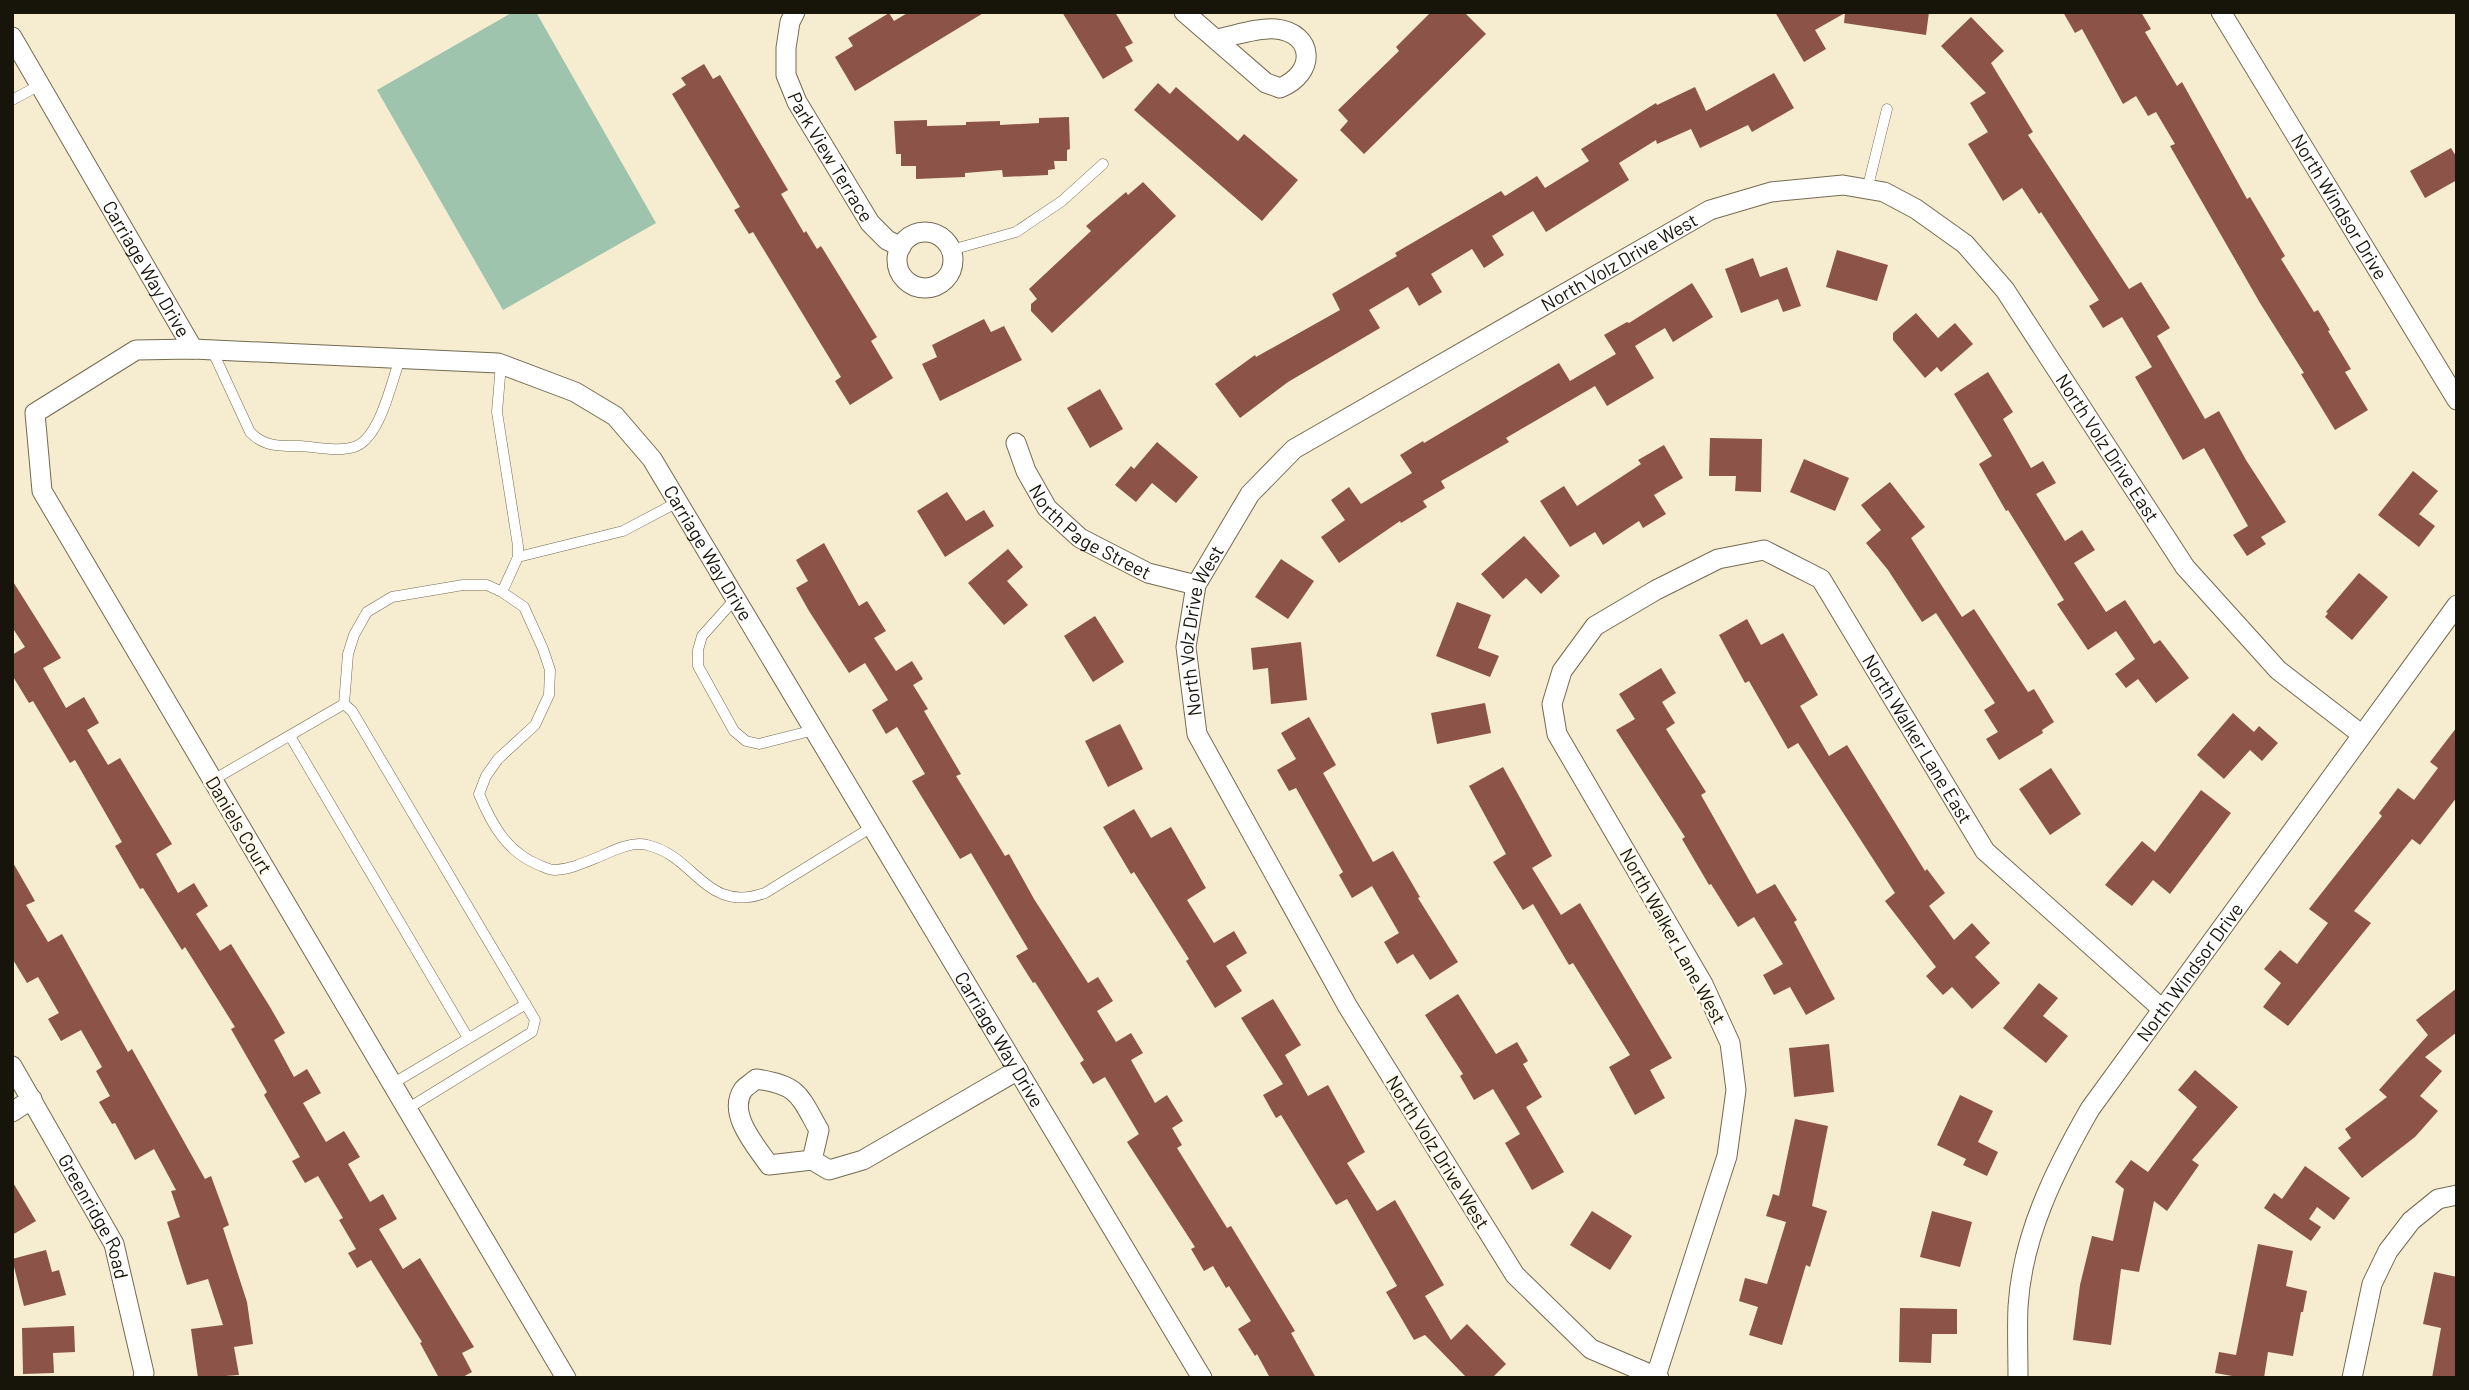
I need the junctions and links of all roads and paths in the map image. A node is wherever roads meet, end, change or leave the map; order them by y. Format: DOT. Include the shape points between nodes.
graph roads {
  1 [pos="795,12"];
  2 [pos="1184,12"];
  3 [pos="2221,12"];
  4 [pos="12,37"];
  5 [pos="1216,39"];
  6 [pos="40,85"];
  7 [pos="12,100"];
  8 [pos="1887,109"];
  9 [pos="1103,164"];
  10 [pos="1843,185"];
  11 [pos="1867,190"];
  12 [pos="901,247"];
  13 [pos="951,250"];
  14 [pos="202,350"];
  15 [pos="400,359"];
  16 [pos="500,364"];
  17 [pos="2457,400"];
  18 [pos="1016,443"];
  19 [pos="678,502"];
  20 [pos="518,557"];
  21 [pos="1196,585"];
  22 [pos="1656,590"];
  23 [pos="502,592"];
  24 [pos="736,598"];
  25 [pos="2457,605"];
  26 [pos="344,704"];
  27 [pos="814,730"];
  28 [pos="2361,734"];
  29 [pos="290,736"];
  30 [pos="213,780"];
  31 [pos="872,827"];
  32 [pos="526,1004"];
  33 [pos="2162,1009"];
  34 [pos="468,1038"];
  35 [pos="12,1066"];
  36 [pos="1018,1070"];
  37 [pos="392,1083"];
  38 [pos="32,1099"];
  39 [pos="407,1110"];
  40 [pos="12,1112"];
  41 [pos="812,1160"];
  42 [pos="2457,1195"];
  43 [pos="1658,1377"];
  44 [pos="143,1378"];
  45 [pos="566,1378"];
  46 [pos="1202,1378"];
  47 [pos="2018,1378"];
  48 [pos="2352,1378"];
  1 -- 12 [label="street, Park View Terrace" via="786,48 786,75 797,102 870,223"];
  2 -- 5 [label="street"];
  3 -- 17 [label="street, North Windsor Drive"];
  4 -- 6 [label="street, Carriage Way Drive"];
  6 -- 7 [label="lane"];
  6 -- 14 [label="street, Carriage Way Drive"];
  8 -- 11 [label="lane"];
  9 -- 13 [label="lane" via="1062,201 1016,232"];
  10 -- 11 [label="street, North Volz Drive East"];
  10 -- 21 [label="street, North Volz Drive West" via="1771,192 1710,210 1294,449 1250,494"];
  11 -- 28 [label="street, North Volz Drive East" via="1884,192 1916,209 1965,244 2006,290 2185,567 2277,670"];
  12 -- 13 [label="street" via="912,235 923,232 947,241"];
  12 -- 13 [label="street" via="897,261 901,275 921,288 945,281 953,268"];
  14 -- 15 [label="street, Carriage Way Drive"];
  14 -- 15 [label="lane" via="250,432 270,445 352,448 364,443 374,430"];
  14 -- 30 [label="street, Daniels Court" via="136,350 35,413 42,491"];
  15 -- 16 [label="street, Carriage Way Drive"];
  16 -- 19 [label="street, Carriage Way Drive" via="575,392 615,416 652,459"];
  16 -- 20 [label="lane" via="497,412"];
  18 -- 21 [label="street, North Page Street" via="1047,508 1080,538 1148,573"];
  19 -- 20 [label="lane" via="624,531"];
  19 -- 24 [label="street, Carriage Way Drive"];
  20 -- 23 [label="lane"];
  21 -- 43 [label="street, North Volz Drive West" via="1185,647 1196,734 1348,1007 1515,1275 1591,1349"];
  22 -- 33 [label="street, North Walker Lane East" via="1718,559 1764,550 1821,579 1985,850"];
  22 -- 43 [label="street, North Walker Lane West" via="1595,626 1562,671 1552,704 1558,734 1703,984 1730,1043 1736,1090 1727,1156"];
  23 -- 26 [label="lane" via="487,585 464,585 392,597 367,612 348,654"];
  23 -- 31 [label="lane" via="524,607 550,670 549,695 535,725 498,759 479,794 493,825 518,855 552,870 577,866 618,848 646,844 666,853 723,895 738,899 765,892"];
  24 -- 27 [label="street, Carriage Way Drive"];
  24 -- 27 [label="lane" via="702,636 698,650 698,666 734,731 759,744"];
  25 -- 28 [label="street, North Windsor Drive"];
  26 -- 29 [label="lane"];
  26 -- 32 [label="lane"];
  27 -- 31 [label="street, Carriage Way Drive"];
  28 -- 33 [label="street, North Windsor Drive"];
  29 -- 30 [label="lane"];
  29 -- 34 [label="lane"];
  30 -- 37 [label="street, Daniels Court"];
  31 -- 36 [label="street, Carriage Way Drive"];
  32 -- 34 [label="lane"];
  32 -- 39 [label="lane" via="535,1020 532,1032"];
  33 -- 47 [label="street, North Windsor Drive" via="2090,1109 2062,1157 2039,1211 2018,1306"];
  34 -- 37 [label="lane"];
  35 -- 38 [label="street, Greenridge Road"];
  36 -- 41 [label="street" via="863,1160 828,1170"];
  36 -- 46 [label="street, Carriage Way Drive"];
  37 -- 39 [label="street, Daniels Court"];
  38 -- 40 [label="street"];
  38 -- 44 [label="street, Greenridge Road" via="114,1244"];
  39 -- 45 [label="street, Daniels Court"];
  41 -- 41 [label="street" via="769,1165 744,1128 738,1104 756,1079 781,1082 798,1095 819,1130"];
  42 -- 48 [label="street" via="2438,1199 2411,1221 2388,1251 2372,1284"];
}
